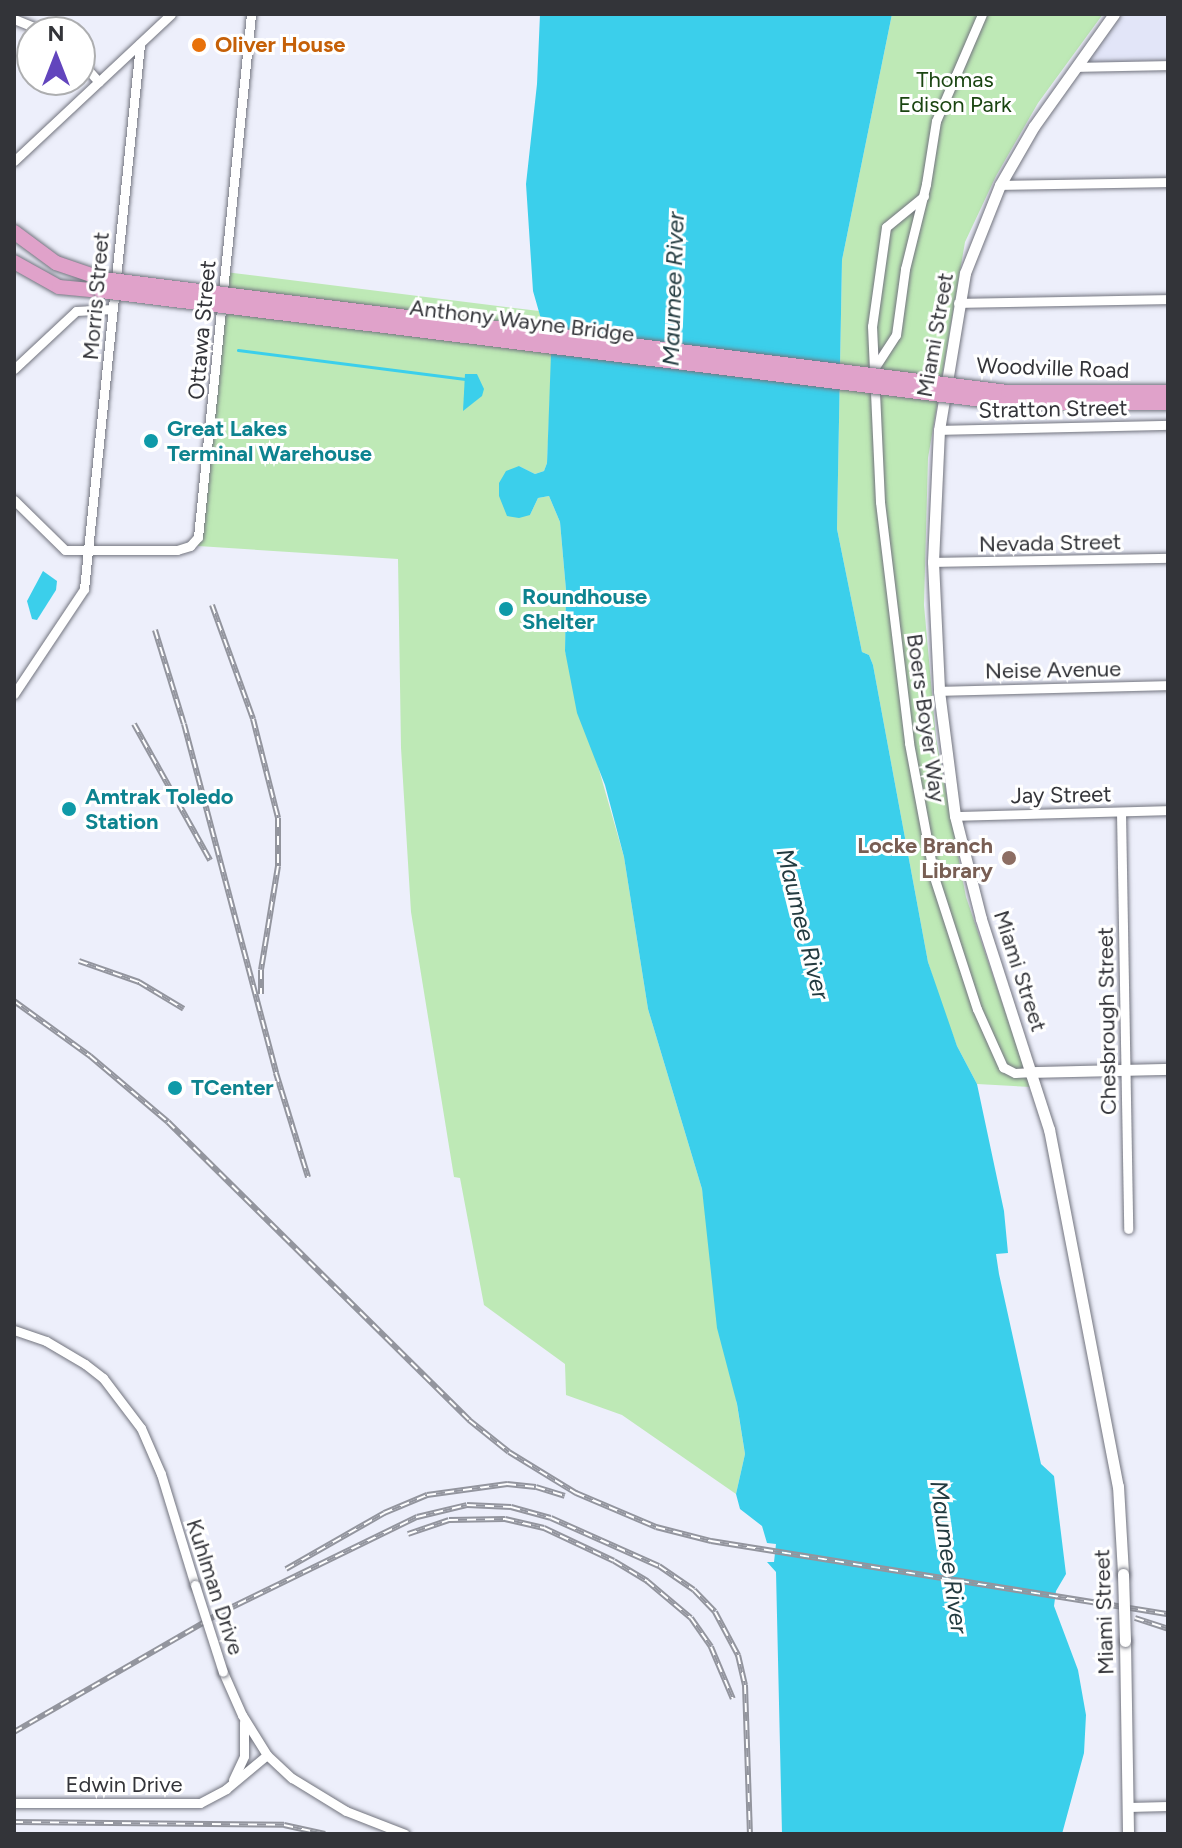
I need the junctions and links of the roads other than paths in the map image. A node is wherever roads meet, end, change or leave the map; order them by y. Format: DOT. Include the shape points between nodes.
graph roads {
  1 [pos="171,14"];
  2 [pos="251,14"];
  3 [pos="982,14"];
  4 [pos="1114,14"];
  5 [pos="140,44"];
  6 [pos="1168,65"];
  7 [pos="1076,67"];
  8 [pos="96,79"];
  9 [pos="99,82"];
  10 [pos="14,161"];
  11 [pos="1168,182"];
  12 [pos="1000,185"];
  13 [pos="924,196"];
  14 [pos="14,232"];
  15 [pos="14,262"];
  16 [pos="102,285"];
  17 [pos="1168,299"];
  18 [pos="958,303"];
  19 [pos="113,309"];
  20 [pos="14,369"];
  21 [pos="873,378"];
  22 [pos="936,389"];
  23 [pos="1168,392"];
  24 [pos="1168,403"];
  25 [pos="1168,425"];
  26 [pos="939,430"];
  27 [pos="14,500"];
  28 [pos="90,551"];
  29 [pos="1168,558"];
  30 [pos="933,562"];
  31 [pos="1168,685"];
  32 [pos="939,691"];
  33 [pos="14,694"];
  34 [pos="1168,810"];
  35 [pos="1121,812"];
  36 [pos="955,816"];
  37 [pos="1168,1069"];
  38 [pos="1126,1070"];
  39 [pos="1033,1072"];
  40 [pos="1128,1229"];
  41 [pos="14,1330"];
  42 [pos="242,1715"];
  43 [pos="267,1755"];
  44 [pos="226,1789"];
  45 [pos="14,1803"];
  46 [pos="1168,1806"];
  47 [pos="1128,1807"];
  48 [pos="405,1834"];
  49 [pos="1128,1834"];
  1 -- 5 [label="street"];
  2 -- 28 [label="street, Ottawa Street" via="200,530 184,549"];
  3 -- 13 [label="street" via="936,121"];
  4 -- 7 [label="street, Miami Street"];
  5 -- 9 [label="street"];
  5 -- 19 [label="street, Morris Street"];
  6 -- 7 [label="street"];
  7 -- 12 [label="street, Miami Street"];
  8 -- 9 [label="street"];
  9 -- 10 [label="street"];
  11 -- 12 [label="street"];
  12 -- 18 [label="street, Miami Street"];
  13 -- 21 [label="street" via="905,269 896,335"];
  13 -- 21 [label="street, Boers-Boyer Way" via="892,220 883,237 873,315"];
  14 -- 16 [label="main road" via="56,263"];
  15 -- 16 [label="main road" via="59,287"];
  16 -- 22 [label="main road, Anthony Wayne Bridge, bridge"];
  17 -- 18 [label="street"];
  18 -- 26 [label="street, Miami Street"];
  19 -- 20 [label="street" via="76,311"];
  19 -- 28 [label="street, Morris Street"];
  21 -- 39 [label="street, Boers-Boyer Way" via="883,523 909,743 929,856 956,951 999,1061 1009,1071"];
  22 -- 23 [label="main road, Woodville Road, bridge"];
  22 -- 24 [label="main road, Woodville Road, bridge" via="1023,404"];
  25 -- 26 [label="street, Stratton Street"];
  26 -- 30 [label="street, Miami Street"];
  27 -- 28 [label="street, Ottawa Street" via="54,543 65,550"];
  28 -- 33 [label="street, Morris Street" via="79,599"];
  29 -- 30 [label="street, Nevada Street"];
  30 -- 32 [label="street, Miami Street"];
  31 -- 32 [label="street, Neise Avenue"];
  32 -- 36 [label="street, Miami Street"];
  34 -- 35 [label="street, Jay Street"];
  35 -- 36 [label="street, Jay Street"];
  35 -- 38 [label="street, Chesbrough Street"];
  36 -- 39 [label="street, Miami Street" via="1001,983"];
  37 -- 38 [label="street"];
  38 -- 39 [label="street"];
  38 -- 40 [label="street, Chesbrough Street"];
  39 -- 47 [label="street, Miami Street, bridge" via="1049,1129 1118,1486"];
  41 -- 42 [label="street, Kuhlman Drive, bridge" via="85,1364 103,1378 141,1428"];
  42 -- 43 [label="street, Kuhlman Drive"];
  42 -- 44 [label="street" via="244,1756"];
  43 -- 44 [label="street, Edwin Drive"];
  43 -- 48 [label="street, Kuhlman Drive" via="292,1778 346,1811"];
  44 -- 45 [label="street, Edwin Drive" via="184,1805"];
  46 -- 47 [label="street"];
  47 -- 49 [label="street, Miami Street"];
}
